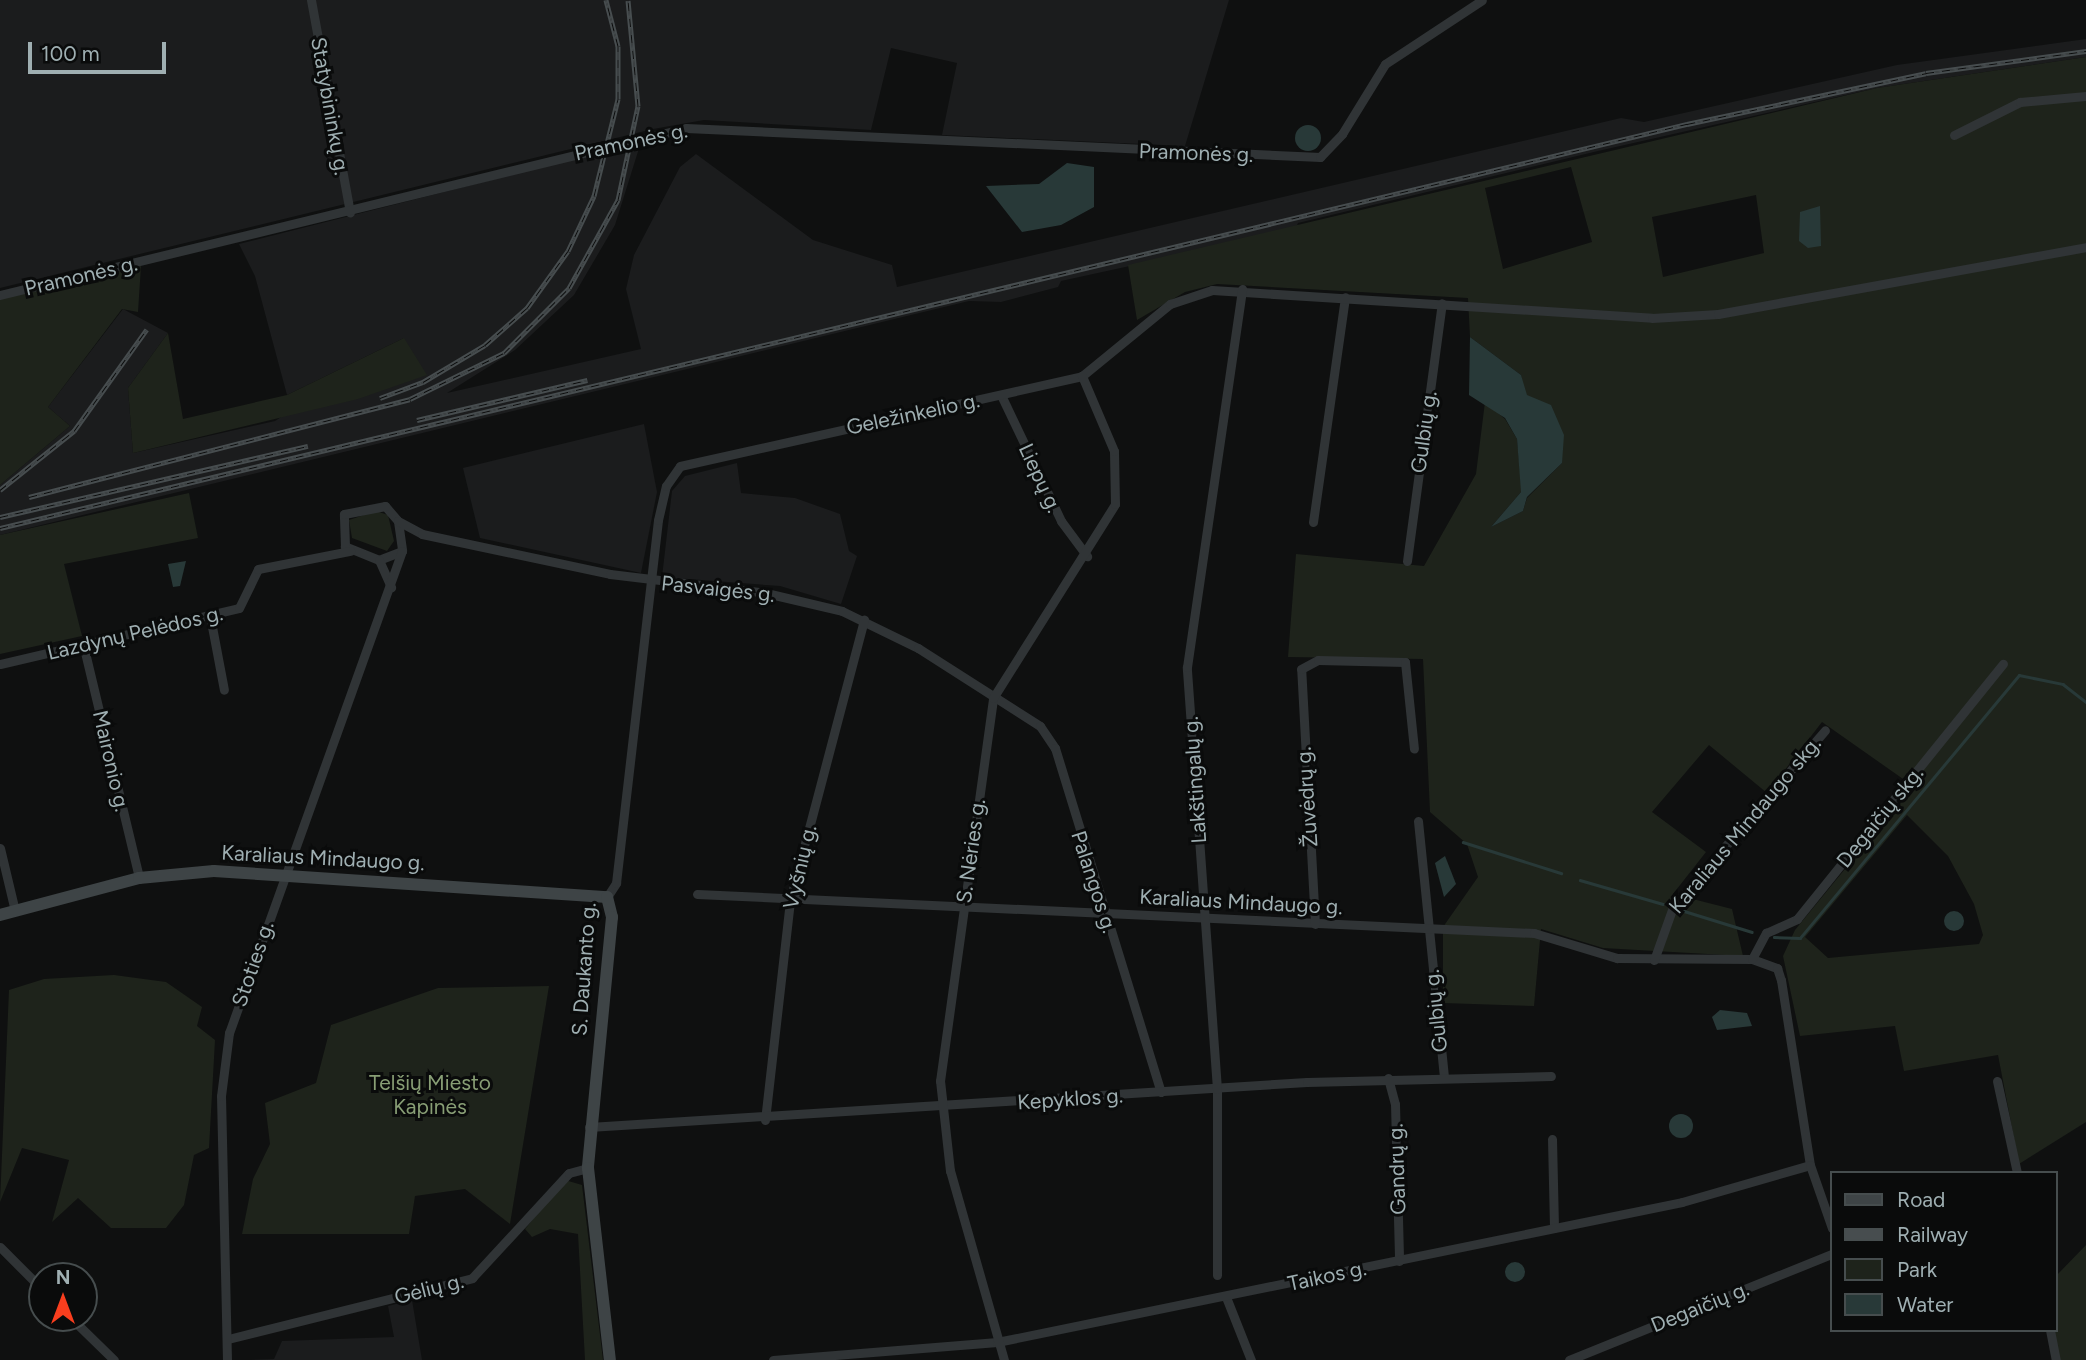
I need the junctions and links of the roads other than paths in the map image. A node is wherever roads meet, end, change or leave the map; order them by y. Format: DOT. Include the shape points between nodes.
graph roads {
  1 [pos="311,0"];
  2 [pos="1482,0"];
  3 [pos="2086,96"];
  4 [pos="1954,135"];
  5 [pos="350,212"];
  6 [pos="2086,247"];
  7 [pos="1242,289"];
  8 [pos="0,295"];
  9 [pos="1345,296"];
  10 [pos="1442,303"];
  11 [pos="1082,376"];
  12 [pos="1001,395"];
  13 [pos="398,521"];
  14 [pos="1313,522"];
  15 [pos="341,529"];
  16 [pos="422,534"];
  17 [pos="402,549"];
  18 [pos="350,551"];
  19 [pos="326,552"];
  20 [pos="1087,556"];
  21 [pos="379,560"];
  22 [pos="1407,561"];
  23 [pos="651,582"];
  24 [pos="391,587"];
  25 [pos="210,616"];
  26 [pos="864,620"];
  27 [pos="83,644"];
  28 [pos="0,664"];
  29 [pos="2003,664"];
  30 [pos="224,690"];
  31 [pos="993,698"];
  32 [pos="1825,730"];
  33 [pos="1414,749"];
  34 [pos="1418,821"];
  35 [pos="0,848"];
  36 [pos="285,872"];
  37 [pos="139,878"];
  38 [pos="697,894"];
  39 [pos="607,897"];
  40 [pos="790,900"];
  41 [pos="964,909"];
  42 [pos="15,911"];
  43 [pos="0,915"];
  44 [pos="1106,915"];
  45 [pos="1204,919"];
  46 [pos="1315,924"];
  47 [pos="1427,931"];
  48 [pos="1752,959"];
  49 [pos="1654,960"];
  50 [pos="1444,1075"];
  51 [pos="1551,1076"];
  52 [pos="1388,1078"];
  53 [pos="1997,1081"];
  54 [pos="1217,1089"];
  55 [pos="1161,1093"];
  56 [pos="941,1107"];
  57 [pos="765,1120"];
  58 [pos="589,1128"];
  59 [pos="1552,1139"];
  60 [pos="1810,1166"];
  61 [pos="588,1168"];
  62 [pos="2017,1171"];
  63 [pos="1830,1222"];
  64 [pos="1553,1228"];
  65 [pos="0,1247"];
  66 [pos="1830,1255"];
  67 [pos="1399,1261"];
  68 [pos="28,1275"];
  69 [pos="1217,1275"];
  70 [pos="1226,1297"];
  71 [pos="85,1332"];
  72 [pos="2050,1332"];
  73 [pos="228,1339"];
  74 [pos="997,1342"];
  75 [pos="894,1355"];
  76 [pos="1248,1359"];
  77 [pos="114,1360"];
  78 [pos="227,1360"];
  79 [pos="610,1360"];
  80 [pos="773,1360"];
  81 [pos="1004,1360"];
  82 [pos="1569,1360"];
  83 [pos="2056,1360"];
  1 -- 5 [label="street, Statybininkų g."];
  2 -- 5 [label="street, Pramonės g." via="1385,64 1342,134 1320,157 686,128"];
  3 -- 4 [label="street" via="2020,102"];
  5 -- 8 [label="street, Pramonės g."];
  6 -- 10 [label="street, Geležinkelio g." via="1718,314 1652,318"];
  7 -- 9 [label="street, Geležinkelio g."];
  7 -- 11 [label="street, Geležinkelio g." via="1212,290 1170,304"];
  7 -- 45 [label="street, Lakštingalų g." via="1187,667"];
  9 -- 10 [label="street, Geležinkelio g."];
  9 -- 14 [label="street"];
  10 -- 22 [label="street, Gulbių g."];
  11 -- 12 [label="street, Geležinkelio g."];
  11 -- 20 [label="street, S. Nėries g." via="1118,475 1115,504"];
  12 -- 20 [label="street, Liepų g." via="1061,521"];
  12 -- 23 [label="street, Geležinkelio g." via="680,466 663,496"];
  13 -- 15 [label="street" via="379,505 344,514"];
  13 -- 16 [label="street, Pasvaigės g."];
  13 -- 17 [label="street"];
  15 -- 18 [label="street"];
  15 -- 19 [label="street"];
  16 -- 17 [label="street"];
  16 -- 23 [label="street, Pasvaigės g."];
  17 -- 21 [label="street"];
  17 -- 24 [label="street, Stoties g."];
  18 -- 19 [label="street, Lazdynų Pelėdos g."];
  18 -- 21 [label="street"];
  19 -- 25 [label="street, Lazdynų Pelėdos g." via="258,569 247,602"];
  20 -- 31 [label="street, S. Nėries g."];
  21 -- 24 [label="street"];
  23 -- 26 [label="street, Pasvaigės g." via="793,597"];
  23 -- 39 [label="street, S. Daukanto g." via="616,883"];
  24 -- 36 [label="street, Stoties g."];
  25 -- 27 [label="street, Lazdynų Pelėdos g."];
  25 -- 30 [label="street"];
  26 -- 31 [label="street, Pasvaigės g."];
  26 -- 40 [label="street, Vyšnių g."];
  27 -- 28 [label="street, Lazdynų Pelėdos g."];
  27 -- 37 [label="street, Maironio g."];
  29 -- 48 [label="street, Degaičių skg." via="1797,919 1766,933"];
  31 -- 41 [label="street, S. Nėries g."];
  31 -- 44 [label="street, Palangos g." via="1052,741"];
  32 -- 49 [label="street, Karaliaus Mindaugo skg." via="1673,908"];
  33 -- 46 [label="street, Žuvėdrų g." via="1405,662 1318,660 1301,669"];
  34 -- 47 [label="street, Gulbių g."];
  35 -- 42 [label="street"];
  36 -- 37 [label="main road, Karaliaus Mindaugo g."];
  36 -- 39 [label="main road, Karaliaus Mindaugo g."];
  36 -- 73 [label="street, Stoties g." via="223,1066"];
  37 -- 42 [label="main road, Karaliaus Mindaugo g."];
  38 -- 40 [label="street, Karaliaus Mindaugo g."];
  39 -- 58 [label="main road, S. Daukanto g." via="612,917"];
  40 -- 41 [label="street, Karaliaus Mindaugo g."];
  40 -- 57 [label="street, Vyšnių g."];
  41 -- 44 [label="street, Karaliaus Mindaugo g."];
  41 -- 56 [label="street, S. Nėries g."];
  42 -- 43 [label="main road, Karaliaus Mindaugo g."];
  44 -- 45 [label="street, Karaliaus Mindaugo g."];
  44 -- 55 [label="street, Palangos g."];
  45 -- 46 [label="street, Karaliaus Mindaugo g."];
  45 -- 54 [label="street, Lakštingalų g."];
  46 -- 47 [label="street, Karaliaus Mindaugo g."];
  47 -- 49 [label="street, Karaliaus Mindaugo g." via="1534,933 1617,958"];
  47 -- 50 [label="street, Gulbių g."];
  48 -- 49 [label="street, Karaliaus Mindaugo g."];
  48 -- 60 [label="street, Karaliaus Mindaugo g." via="1777,968"];
  50 -- 51 [label="street, Kepyklos g."];
  50 -- 52 [label="street, Kepyklos g."];
  52 -- 54 [label="street, Kepyklos g."];
  52 -- 67 [label="street, Gandrų g." via="1395,1104"];
  53 -- 62 [label="street"];
  54 -- 55 [label="street, Kepyklos g."];
  54 -- 69 [label="street, Lakštingalų g."];
  55 -- 56 [label="street, Kepyklos g."];
  56 -- 57 [label="street, Kepyklos g."];
  56 -- 74 [label="street, S. Nėries g." via="950,1171"];
  57 -- 58 [label="street, Kepyklos g."];
  58 -- 61 [label="main road, S. Daukanto g."];
  59 -- 64 [label="street"];
  60 -- 63 [label="street"];
  60 -- 64 [label="street, Taikos g." via="1682,1202"];
  61 -- 73 [label="street, Gėlių g." via="569,1173 472,1278"];
  61 -- 79 [label="main road, S. Daukanto g."];
  64 -- 67 [label="street, Taikos g."];
  65 -- 68 [label="street"];
  66 -- 82 [label="street, Degaičių g."];
  67 -- 70 [label="street, Taikos g."];
  70 -- 74 [label="street, Taikos g."];
  70 -- 76 [label="street"];
  71 -- 77 [label="street"];
  72 -- 83 [label="street"];
  73 -- 78 [label="street, Stoties g."];
  74 -- 75 [label="street, Taikos g."];
  74 -- 81 [label="street, S. Nėries g."];
  75 -- 80 [label="street, Taikos g."];
}
